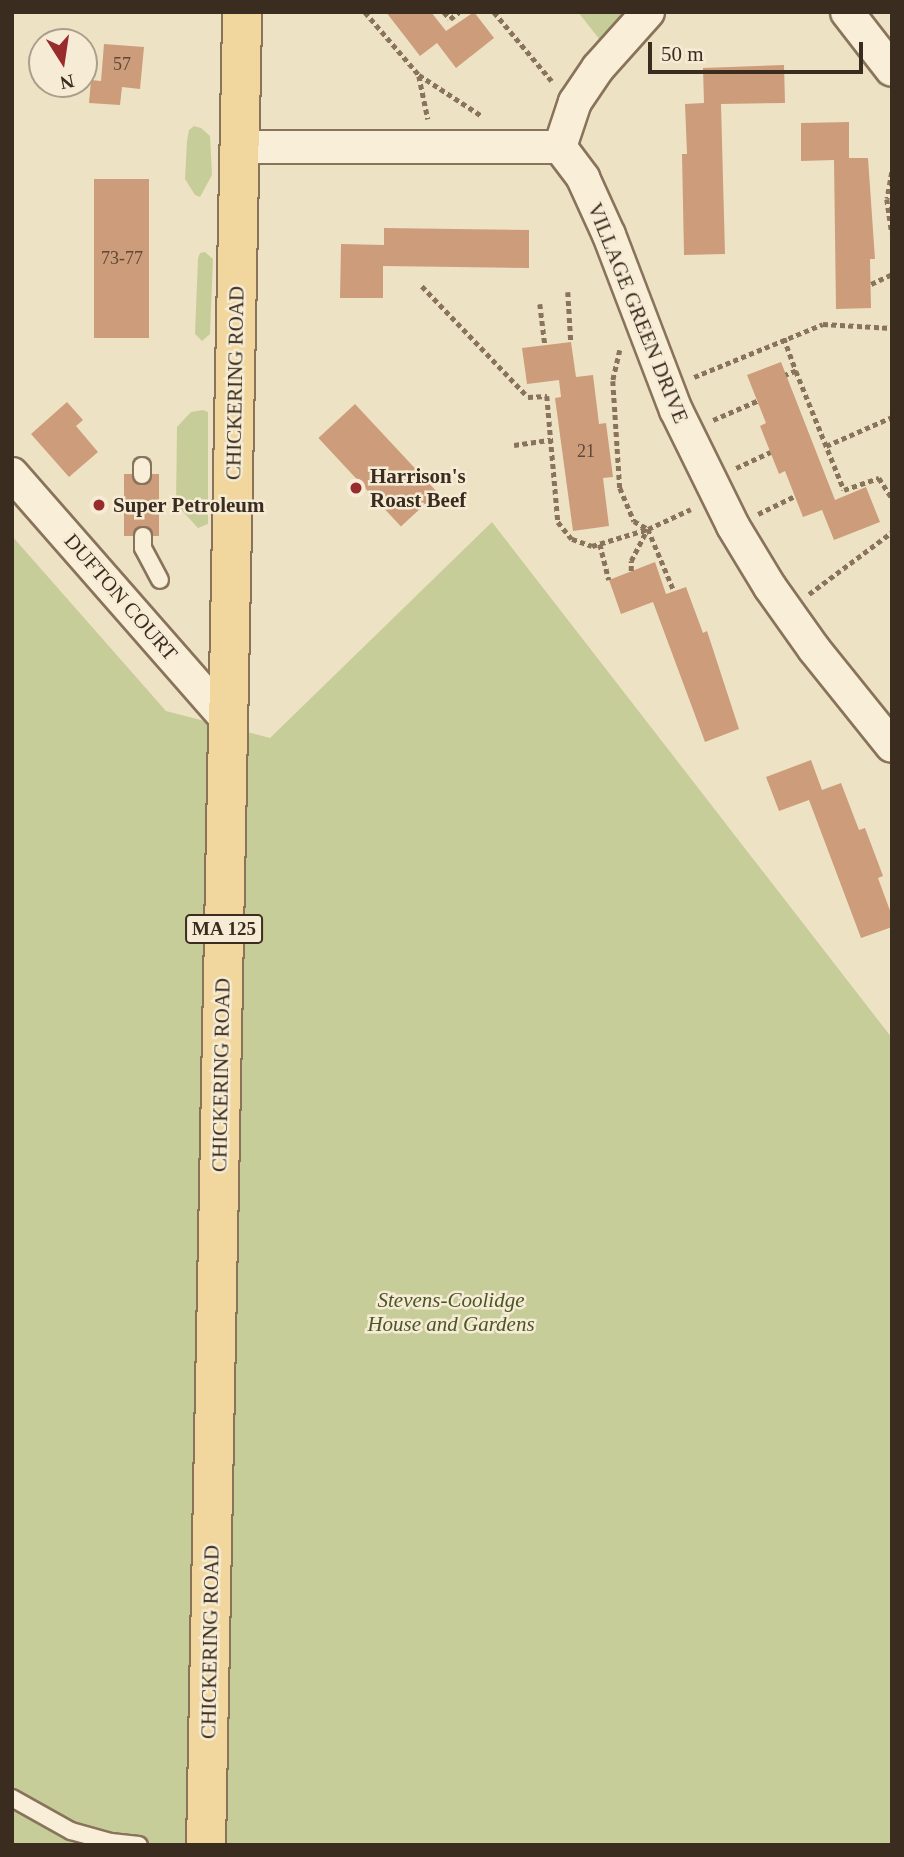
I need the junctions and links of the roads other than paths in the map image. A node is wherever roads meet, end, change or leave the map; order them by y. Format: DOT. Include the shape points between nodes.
graph roads {
  1 [pos="242,12"];
  2 [pos="648,12"];
  3 [pos="847,12"];
  4 [pos="892,70"];
  5 [pos="240,147"];
  6 [pos="560,147"];
  7 [pos="12,474"];
  8 [pos="143,536"];
  9 [pos="160,580"];
  10 [pos="228,721"];
  11 [pos="892,746"];
  12 [pos="12,1798"];
  13 [pos="139,1845"];
  14 [pos="206,1845"];
  1 -- 5 [label="main road, CHICKERING ROAD / MA 125"];
  2 -- 6 [label="street" via="598,68 575,102"];
  3 -- 4 [label="street"];
  5 -- 6 [label="street"];
  5 -- 10 [label="main road, CHICKERING ROAD / MA 125"];
  6 -- 11 [label="street, VILLAGE GREEN DRIVE" via="583,178 624,268 686,432 733,526 787,611"];
  7 -- 10 [label="street, DUFTON COURT"];
  8 -- 9 [label="lane" via="143,548"];
  10 -- 14 [label="main road, CHICKERING ROAD / MA 125"];
  12 -- 13 [label="lane" via="71,1831"];
}
